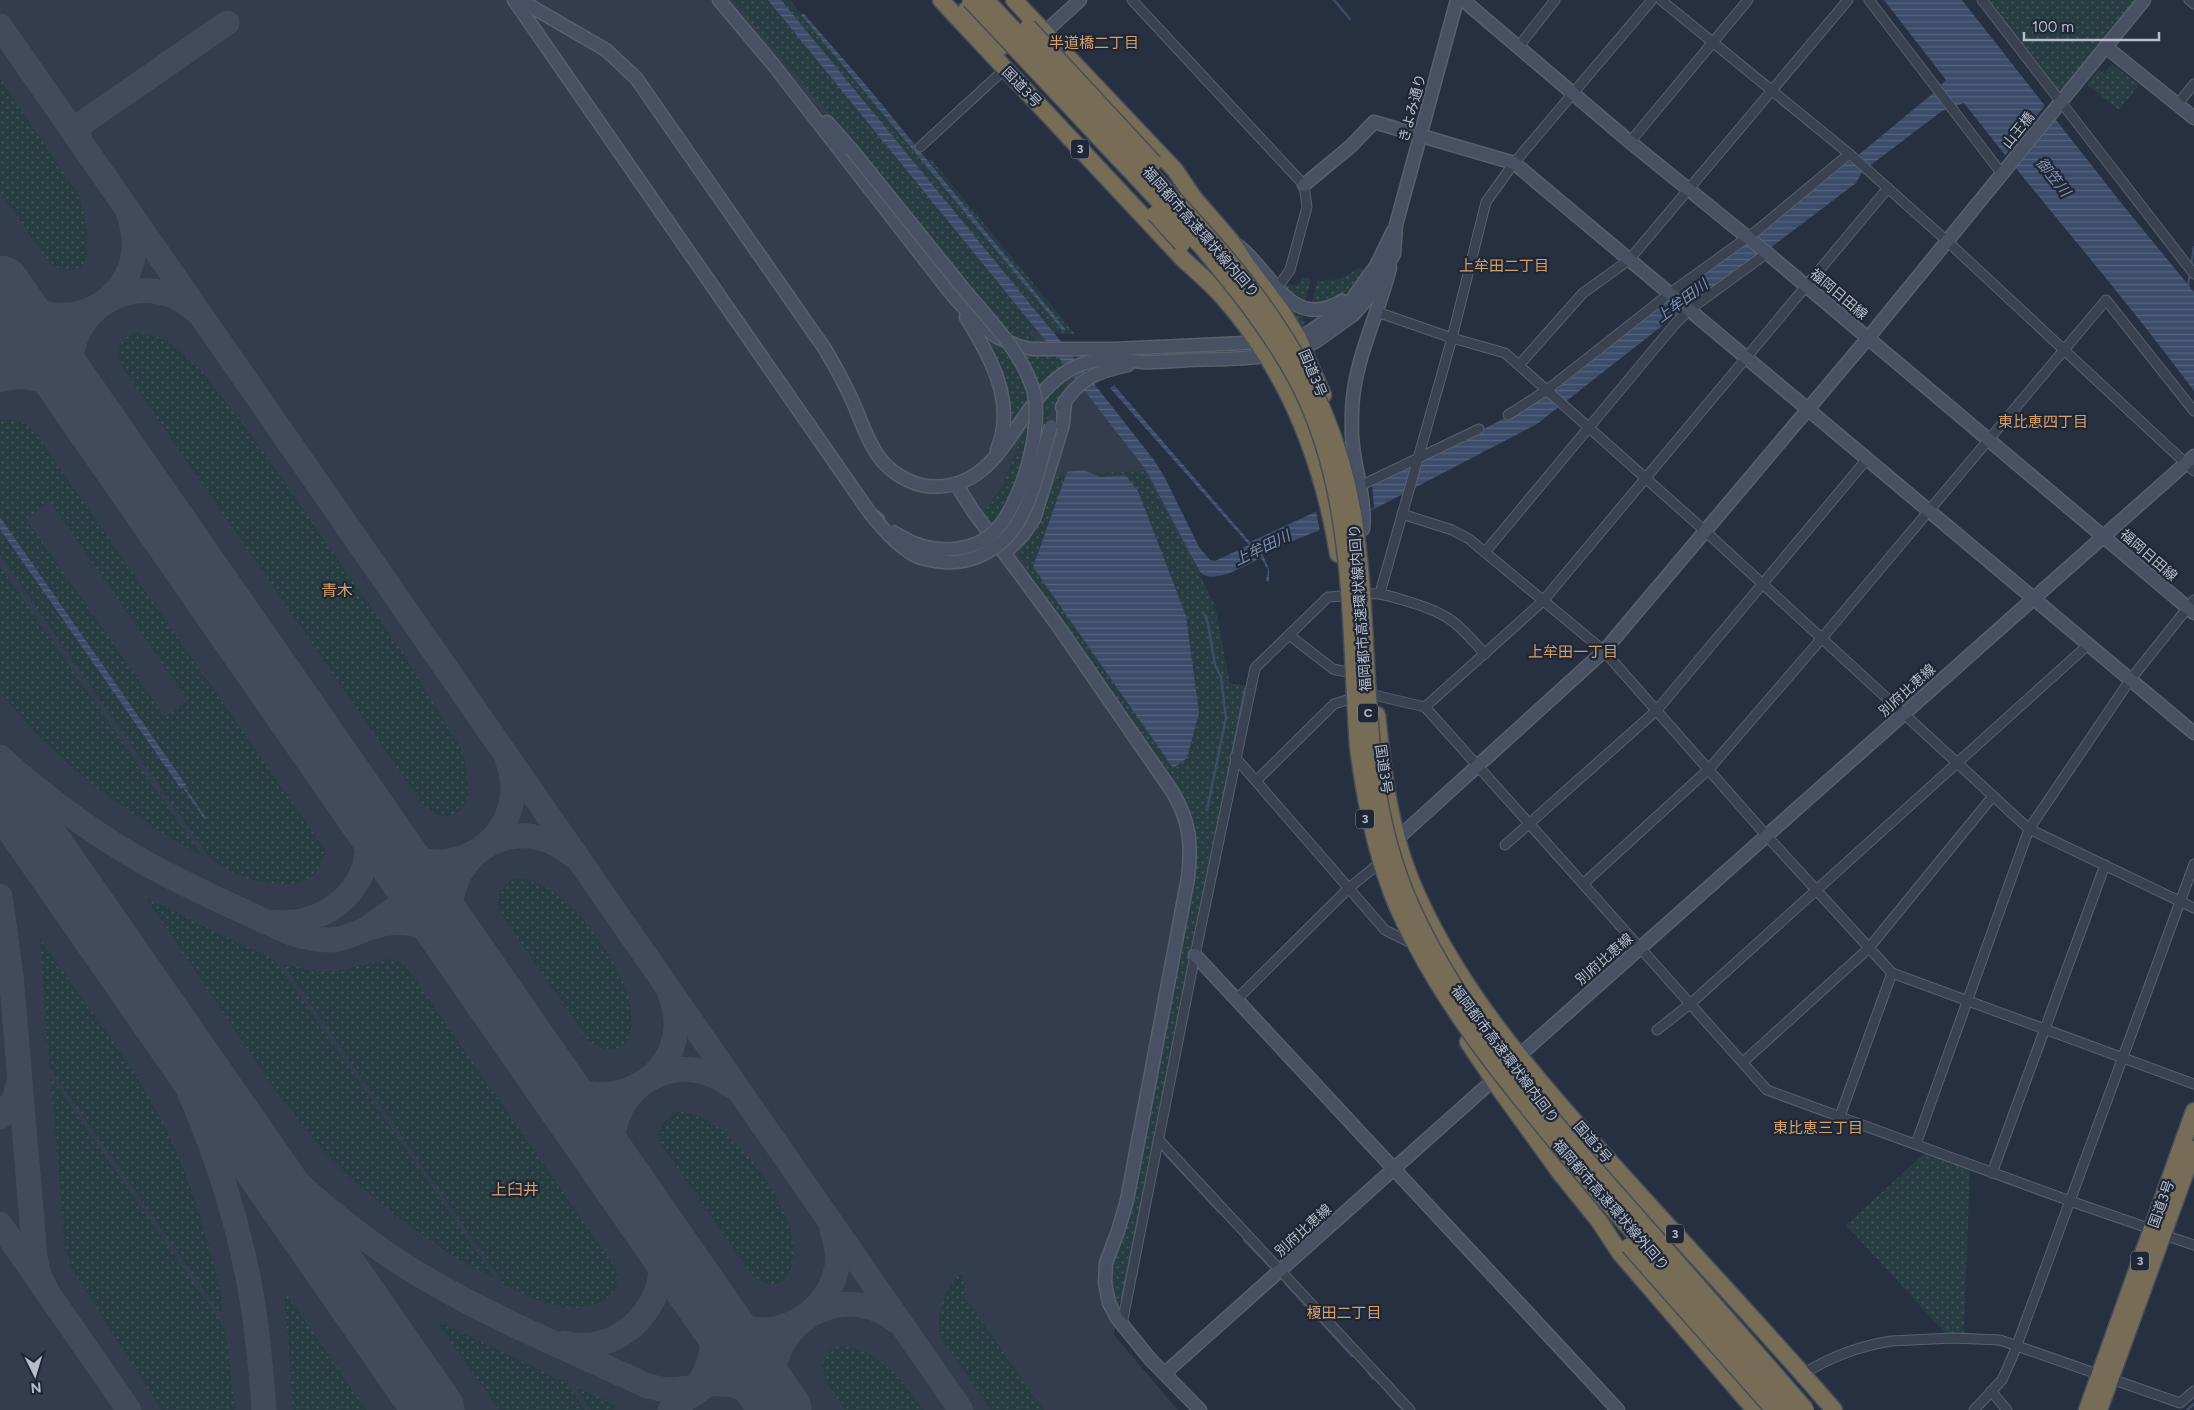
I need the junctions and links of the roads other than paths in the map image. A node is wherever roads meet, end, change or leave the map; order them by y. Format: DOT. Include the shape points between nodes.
graph roads {
  1 [pos="514,0"];
  2 [pos="520,0"];
  3 [pos="720,0"];
  4 [pos="941,0"];
  5 [pos="947,0"];
  6 [pos="956,0"];
  7 [pos="970,0"];
  8 [pos="986,0"];
  9 [pos="1000,0"];
  10 [pos="1014,0"];
  11 [pos="1080,0"];
  12 [pos="1132,0"];
  13 [pos="1457,0"];
  14 [pos="1463,0"];
  15 [pos="1555,0"];
  16 [pos="1652,0"];
  17 [pos="1661,0"];
  18 [pos="1748,0"];
  19 [pos="1848,0"];
  20 [pos="1869,0"];
  21 [pos="1982,0"];
  22 [pos="2144,0"];
  23 [pos="2190,0"];
  24 [pos="2194,4"];
  25 [pos="1045,32"];
  26 [pos="1713,43"];
  27 [pos="1519,46"];
  28 [pos="1000,47"];
  29 [pos="2106,47"];
  30 [pos="1005,69"];
  31 [pos="786,82"];
  32 [pos="2194,84"];
  33 [pos="1773,90"];
  34 [pos="1574,94"];
  35 [pos="2058,104"];
  36 [pos="2177,105"];
  37 [pos="2194,118"];
  38 [pos="1420,136"];
  39 [pos="1630,142"];
  40 [pos="920,147"];
  41 [pos="1850,155"];
  42 [pos="1514,163"];
  43 [pos="2003,172"];
  44 [pos="1304,185"];
  45 [pos="1155,188"];
  46 [pos="1888,188"];
  47 [pos="1690,190"];
  48 [pos="1194,198"];
  49 [pos="1396,225"];
  50 [pos="1748,237"];
  51 [pos="1231,241"];
  52 [pos="1947,241"];
  53 [pos="1206,243"];
  54 [pos="1765,251"];
  55 [pos="1394,254"];
  56 [pos="1629,260"];
  57 [pos="2194,274"];
  58 [pos="1807,286"];
  59 [pos="1278,288"];
  60 [pos="1221,295"];
  61 [pos="1670,295"];
  62 [pos="953,296"];
  63 [pos="1347,306"];
  64 [pos="1686,308"];
  65 [pos="1377,312"];
  66 [pos="1452,338"];
  67 [pos="1868,338"];
  68 [pos="1300,343"];
  69 [pos="2064,349"];
  70 [pos="1263,350"];
  71 [pos="1747,358"];
  72 [pos="1140,362"];
  73 [pos="1519,365"];
  74 [pos="1548,391"];
  75 [pos="1065,400"];
  76 [pos="1807,409"];
  77 [pos="2194,411"];
  78 [pos="1508,415"];
  79 [pos="1590,428"];
  80 [pos="1479,429"];
  81 [pos="1988,439"];
  82 [pos="1418,458"];
  83 [pos="1867,459"];
  84 [pos="992,460"];
  85 [pos="2191,463"];
  86 [pos="1646,478"];
  87 [pos="956,484"];
  88 [pos="1359,489"];
  89 [pos="1928,510"];
  90 [pos="870,513"];
  91 [pos="1402,514"];
  92 [pos="1705,531"];
  93 [pos="2103,535"];
  94 [pos="1486,551"];
  95 [pos="1005,553"];
  96 [pos="1762,584"];
  97 [pos="1374,594"];
  98 [pos="1342,596"];
  99 [pos="2034,597"];
  100 [pos="1543,601"];
  101 [pos="2192,607"];
  102 [pos="1289,635"];
  103 [pos="1822,638"];
  104 [pos="2090,644"];
  105 [pos="1604,652"];
  106 [pos="1485,654"];
  107 [pos="1347,672"];
  108 [pos="2130,680"];
  109 [pos="1374,695"];
  110 [pos="1347,700"];
  111 [pos="1425,707"];
  112 [pos="1657,710"];
  113 [pos="1903,714"];
  114 [pos="2194,733"];
  115 [pos="1235,757"];
  116 [pos="1957,764"];
  117 [pos="1477,765"];
  118 [pos="1709,769"];
  119 [pos="1257,780"];
  120 [pos="1993,796"];
  121 [pos="1529,824"];
  122 [pos="2029,829"];
  123 [pos="1766,835"];
  124 [pos="1397,839"];
  125 [pos="1505,845"];
  126 [pos="2194,864"];
  127 [pos="2105,865"];
  128 [pos="1376,866"];
  129 [pos="1582,884"];
  130 [pos="1349,888"];
  131 [pos="1816,890"];
  132 [pos="2181,902"];
  133 [pos="2194,908"];
  134 [pos="1407,941"];
  135 [pos="1639,948"];
  136 [pos="1868,949"];
  137 [pos="1195,955"];
  138 [pos="1892,973"];
  139 [pos="1236,1000"];
  140 [pos="1968,1001"];
  141 [pos="1690,1004"];
  142 [pos="2046,1029"];
  143 [pos="1657,1030"];
  144 [pos="1519,1056"];
  145 [pos="2123,1057"];
  146 [pos="1743,1062"];
  147 [pos="1494,1080"];
  148 [pos="2194,1084"];
  149 [pos="2194,1111"];
  150 [pos="1840,1116"];
  151 [pos="1577,1124"];
  152 [pos="1158,1139"];
  153 [pos="1916,1144"];
  154 [pos="2194,1149"];
  155 [pos="1394,1168"];
  156 [pos="1992,1173"];
  157 [pos="2070,1202"];
  158 [pos="1600,1221"];
  159 [pos="2158,1232"];
  160 [pos="2194,1245"];
  161 [pos="1280,1270"];
  162 [pos="1121,1323"];
  163 [pos="2018,1345"];
  164 [pos="1165,1373"];
  165 [pos="1803,1374"];
  166 [pos="2105,1378"];
  167 [pos="2194,1391"];
  168 [pos="1991,1392"];
  169 [pos="1200,1410"];
  170 [pos="1410,1410"];
  171 [pos="1618,1410"];
  172 [pos="1755,1410"];
  173 [pos="1774,1410"];
  174 [pos="1790,1410"];
  175 [pos="1806,1410"];
  176 [pos="1818,1410"];
  177 [pos="1834,1410"];
  178 [pos="1974,1410"];
  179 [pos="2007,1410"];
  180 [pos="2087,1410"];
  181 [pos="2099,1410"];
  1 -- 90 [label="street"];
  2 -- 87 [label="street" via="606,50 636,78 825,349 885,464 903,478 918,484"];
  3 -- 31 [label="street"];
  4 -- 30 [label="highway, 国道3号 / 3"];
  5 -- 28 [label="highway" via="972,27"];
  6 -- 28 [label="highway"];
  7 -- 45 [label="highway, 福岡都市高速環状線外回り / C, bridge"];
  8 -- 45 [label="highway, 福岡都市高速環状線内回り / C, bridge"];
  9 -- 48 [label="highway, bridge" via="1154,163"];
  10 -- 25 [label="highway, 国道3号 / 3"];
  11 -- 25 [label="street"];
  12 -- 44 [label="street"];
  13 -- 38 [label="street, きよみ通り"];
  14 -- 27 [label="street, 福岡日田線"];
  15 -- 27 [label="street"];
  16 -- 34 [label="street"];
  17 -- 26 [label="street"];
  18 -- 26 [label="street"];
  19 -- 33 [label="street"];
  20 -- 43 [label="street"];
  21 -- 35 [label="street"];
  22 -- 29 [label="street, 山王橋"];
  23 -- 24 [label="street"];
  25 -- 48 [label="highway, 国道3号 / 3" via="1175,170"];
  26 -- 33 [label="street"];
  26 -- 39 [label="street"];
  27 -- 34 [label="street, 福岡日田線"];
  28 -- 60 [label="highway, bridge" via="1217,283"];
  29 -- 35 [label="street, 山王橋"];
  29 -- 36 [label="street"];
  30 -- 40 [label="street"];
  30 -- 60 [label="highway, 国道3号 / 3" via="1183,259"];
  31 -- 62 [label="street"];
  31 -- 90 [label="street, bridge" via="851,149 1006,340 1028,377 1037,408 1034,440 1013,505 995,531 980,543 960,549 936,549 915,544 891,531"];
  32 -- 36 [label="street"];
  33 -- 41 [label="street"];
  33 -- 47 [label="street"];
  34 -- 39 [label="street, 福岡日田線"];
  34 -- 42 [label="street"];
  35 -- 43 [label="street, 山王橋"];
  35 -- 57 [label="street"];
  36 -- 37 [label="street"];
  38 -- 42 [label="street"];
  38 -- 44 [label="street" via="1374,122"];
  38 -- 49 [label="street, きよみ通り"];
  39 -- 47 [label="street, 福岡日田線"];
  41 -- 46 [label="street"];
  41 -- 50 [label="street"];
  42 -- 56 [label="street"];
  42 -- 66 [label="street" via="1486,202"];
  43 -- 52 [label="street, 山王橋"];
  44 -- 59 [label="street" via="1307,206 1290,270"];
  45 -- 53 [label="highway, 福岡都市高速環状線外回り / C, bridge"];
  46 -- 52 [label="street"];
  46 -- 58 [label="street"];
  47 -- 50 [label="street, 福岡日田線"];
  47 -- 56 [label="street"];
  48 -- 51 [label="highway, 国道3号 / 3"];
  49 -- 55 [label="street, きよみ通り"];
  49 -- 63 [label="street, きよみ通り" via="1376,266"];
  50 -- 54 [label="street, 福岡日田線"];
  50 -- 61 [label="street"];
  51 -- 59 [label="street" via="1248,253"];
  51 -- 68 [label="highway, 国道3号 / 3"];
  52 -- 67 [label="street, 山王橋"];
  52 -- 69 [label="street"];
  53 -- 174 [label="highway, 福岡都市高速環状線外回り / C, bridge" via="1272,338 1304,394 1323,445 1338,501 1346,555 1362,776 1379,853 1397,906 1414,941 1441,990 1506,1080 1594,1187"];
  53 -- 175 [label="highway, 福岡都市高速環状線内回り / C, bridge" via="1243,276 1281,330 1307,372 1335,442 1353,517 1370,745 1378,794 1391,849 1408,900 1425,935 1482,1028 1540,1104"];
  54 -- 58 [label="street, 福岡日田線"];
  54 -- 64 [label="street"];
  55 -- 65 [label="street"];
  55 -- 68 [label="street, きよみ通り" via="1368,298 1353,315"];
  56 -- 61 [label="street"];
  56 -- 73 [label="street" via="1583,293"];
  58 -- 67 [label="street, 福岡日田線"];
  58 -- 71 [label="street"];
  59 -- 63 [label="street" via="1294,304 1306,309 1324,309 1342,301"];
  60 -- 70 [label="highway, 国道3号 / 3"];
  61 -- 64 [label="street"];
  61 -- 74 [label="street"];
  62 -- 70 [label="street" via="976,322 997,337 1032,349 1116,349 1241,342"];
  62 -- 84 [label="street" via="984,346 1002,394 1003,436"];
  63 -- 68 [label="street, きよみ通り"];
  64 -- 71 [label="street"];
  64 -- 79 [label="street"];
  65 -- 66 [label="street"];
  65 -- 88 [label="street" via="1358,366 1353,398 1352,445"];
  66 -- 73 [label="street" via="1505,353"];
  66 -- 82 [label="street"];
  67 -- 76 [label="street, 山王橋"];
  67 -- 81 [label="street, 福岡日田線"];
  68 -- 70 [label="street"];
  68 -- 88 [label="highway, 国道3号 / 3"];
  69 -- 77 [label="street" via="2106,300"];
  69 -- 81 [label="street"];
  69 -- 85 [label="street"];
  70 -- 72 [label="street"];
  70 -- 98 [label="highway, 国道3号 / 3" via="1281,378 1307,435 1322,479 1334,528"];
  71 -- 76 [label="street"];
  71 -- 86 [label="street"];
  72 -- 75 [label="street" via="1098,372 1080,382"];
  72 -- 84 [label="street" via="1110,360 1088,363 1061,375 1036,399"];
  73 -- 74 [label="street"];
  74 -- 78 [label="street"];
  74 -- 79 [label="street"];
  75 -- 90 [label="street, bridge" via="1051,426 1021,519 1002,542 977,558 948,563 916,556 898,545"];
  75 -- 95 [label="street" via="1063,424 1034,520"];
  76 -- 83 [label="street"];
  76 -- 92 [label="street, 山王橋"];
  79 -- 86 [label="street"];
  79 -- 94 [label="street"];
  80 -- 82 [label="street"];
  81 -- 89 [label="street"];
  81 -- 93 [label="street, 福岡日田線"];
  82 -- 88 [label="street"];
  82 -- 91 [label="street"];
  83 -- 89 [label="street"];
  83 -- 96 [label="street"];
  84 -- 87 [label="street" via="975,476"];
  85 -- 93 [label="street, 別府比恵線"];
  86 -- 92 [label="street"];
  86 -- 100 [label="street"];
  87 -- 95 [label="street"];
  88 -- 97 [label="highway, 国道3号 / 3"];
  89 -- 99 [label="street"];
  89 -- 103 [label="street"];
  91 -- 94 [label="street" via="1452,530"];
  91 -- 97 [label="street"];
  92 -- 96 [label="street"];
  92 -- 105 [label="street, 山王橋"];
  93 -- 99 [label="street, 別府比恵線"];
  93 -- 101 [label="street, 福岡日田線"];
  94 -- 100 [label="street"];
  95 -- 162 [label="street" via="1172,791 1189,831 1188,878 1131,1178 1123,1215 1106,1263 1109,1303"];
  96 -- 103 [label="street"];
  96 -- 112 [label="street"];
  97 -- 106 [label="street" via="1434,608 1460,625"];
  97 -- 109 [label="highway, 国道3号 / 3"];
  98 -- 102 [label="street" via="1328,597"];
  98 -- 107 [label="highway, 国道3号 / 3"];
  99 -- 104 [label="street"];
  99 -- 113 [label="street, 別府比恵線"];
  100 -- 105 [label="street"];
  100 -- 106 [label="street"];
  101 -- 108 [label="street"];
  102 -- 107 [label="street" via="1333,670"];
  102 -- 115 [label="street" via="1255,668"];
  103 -- 113 [label="street"];
  103 -- 118 [label="street"];
  104 -- 108 [label="street"];
  104 -- 116 [label="street"];
  105 -- 112 [label="street"];
  105 -- 117 [label="street, 山王橋"];
  106 -- 111 [label="street"];
  107 -- 110 [label="highway, 国道3号 / 3"];
  108 -- 114 [label="street"];
  108 -- 122 [label="street"];
  109 -- 111 [label="street"];
  109 -- 124 [label="highway, 国道3号 / 3"];
  110 -- 119 [label="street" via="1334,704"];
  110 -- 128 [label="highway, 国道3号 / 3" via="1356,776"];
  111 -- 117 [label="street"];
  112 -- 118 [label="street"];
  112 -- 121 [label="street"];
  113 -- 116 [label="street"];
  113 -- 123 [label="street, 別府比恵線"];
  115 -- 119 [label="street"];
  115 -- 137 [label="street"];
  116 -- 120 [label="street"];
  116 -- 131 [label="street"];
  117 -- 121 [label="street"];
  117 -- 124 [label="street, 山王橋"];
  118 -- 123 [label="street"];
  118 -- 129 [label="street"];
  119 -- 130 [label="street"];
  120 -- 122 [label="street"];
  120 -- 136 [label="street"];
  121 -- 125 [label="street"];
  121 -- 129 [label="street"];
  122 -- 127 [label="street"];
  122 -- 140 [label="street"];
  123 -- 131 [label="street"];
  123 -- 135 [label="street, 別府比恵線"];
  124 -- 144 [label="highway, 国道3号 / 3" via="1412,882 1435,929 1472,991"];
  126 -- 132 [label="street"];
  127 -- 132 [label="street"];
  127 -- 142 [label="street"];
  128 -- 130 [label="street"];
  128 -- 134 [label="highway, 国道3号 / 3"];
  129 -- 135 [label="street"];
  130 -- 134 [label="street" via="1385,930"];
  130 -- 139 [label="street"];
  131 -- 136 [label="street"];
  131 -- 141 [label="street"];
  132 -- 133 [label="street"];
  132 -- 145 [label="street"];
  134 -- 147 [label="highway, 国道3号 / 3"];
  135 -- 141 [label="street"];
  135 -- 144 [label="street, 別府比恵線"];
  136 -- 138 [label="street"];
  136 -- 146 [label="street"];
  137 -- 139 [label="street"];
  137 -- 152 [label="street"];
  138 -- 140 [label="street"];
  138 -- 150 [label="street"];
  139 -- 155 [label="street"];
  140 -- 142 [label="street"];
  140 -- 153 [label="street"];
  141 -- 143 [label="street"];
  141 -- 146 [label="street"];
  142 -- 145 [label="street"];
  142 -- 156 [label="street"];
  144 -- 147 [label="street, 別府比恵線"];
  144 -- 151 [label="highway, 国道3号 / 3"];
  145 -- 148 [label="street"];
  145 -- 157 [label="street"];
  146 -- 150 [label="street" via="1767,1090"];
  147 -- 155 [label="street, 別府比恵線"];
  147 -- 158 [label="highway, 国道3号 / 3"];
  149 -- 159 [label="highway, 国道3号 / 3"];
  150 -- 153 [label="street"];
  151 -- 165 [label="highway, 国道3号 / 3"];
  151 -- 176 [label="highway" via="1621,1190"];
  152 -- 161 [label="street"];
  152 -- 162 [label="street"];
  153 -- 156 [label="street"];
  154 -- 159 [label="highway, 国道3号 / 3"];
  155 -- 161 [label="street, 別府比恵線"];
  155 -- 171 [label="street"];
  156 -- 157 [label="street"];
  157 -- 159 [label="street"];
  157 -- 163 [label="street"];
  158 -- 172 [label="highway, 国道3号 / 3" via="1620,1253"];
  158 -- 173 [label="highway, bridge" via="1629,1246"];
  159 -- 160 [label="street"];
  159 -- 166 [label="highway, 国道3号 / 3"];
  161 -- 164 [label="street, 別府比恵線"];
  161 -- 170 [label="street"];
  162 -- 164 [label="street"];
  163 -- 165 [label="street" via="1982,1338 1892,1341 1840,1355"];
  163 -- 166 [label="street"];
  163 -- 168 [label="street" via="2002,1380"];
  164 -- 169 [label="street"];
  165 -- 177 [label="highway, 国道3号 / 3"];
  166 -- 167 [label="street" via="2180,1403"];
  166 -- 180 [label="highway, 国道3号 / 3"];
  166 -- 181 [label="highway, 国道3号 / 3"];
  168 -- 178 [label="street"];
  168 -- 179 [label="street"];
}
